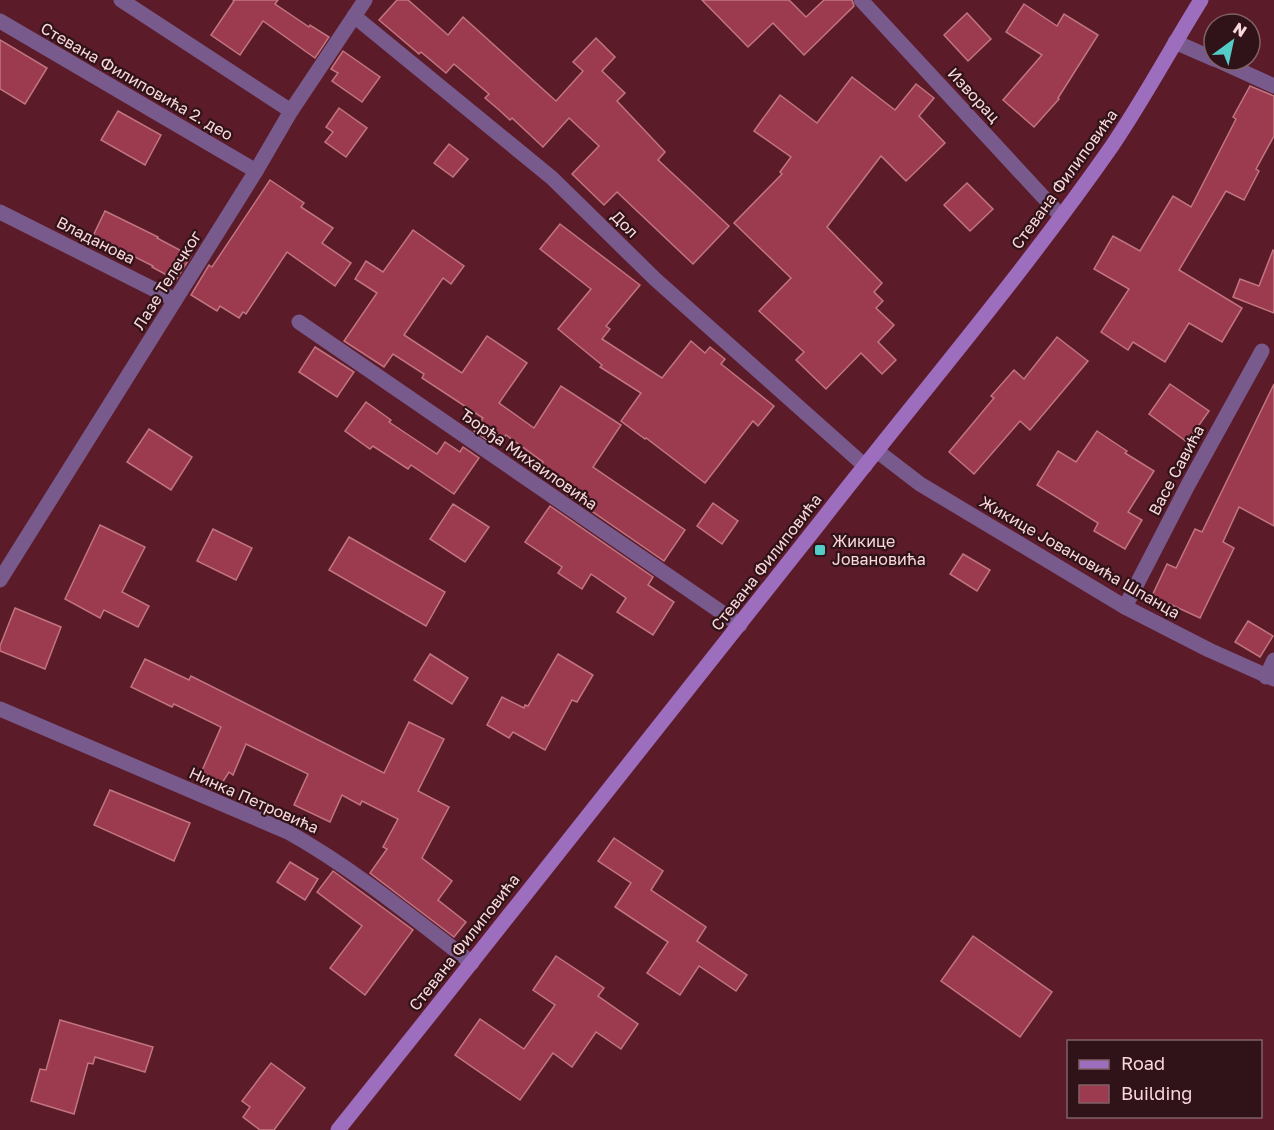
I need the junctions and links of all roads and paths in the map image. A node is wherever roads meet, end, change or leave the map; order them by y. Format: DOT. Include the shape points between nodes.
graph roads {
  1 [pos="121,0"];
  2 [pos="365,0"];
  3 [pos="861,0"];
  4 [pos="1201,0"];
  5 [pos="354,16"];
  6 [pos="0,21"];
  7 [pos="1175,42"];
  8 [pos="1202,53"];
  9 [pos="1243,72"];
  10 [pos="1274,86"];
  11 [pos="291,111"];
  12 [pos="256,171"];
  13 [pos="0,212"];
  14 [pos="1060,215"];
  15 [pos="175,300"];
  16 [pos="299,321"];
  17 [pos="1262,351"];
  18 [pos="878,451"];
  19 [pos="865,466"];
  20 [pos="0,580"];
  21 [pos="1125,607"];
  22 [pos="740,625"];
  23 [pos="1274,660"];
  24 [pos="1270,678"];
  25 [pos="0,710"];
  26 [pos="472,963"];
  27 [pos="338,1130"];
  1 -- 11 [label="street"];
  2 -- 5 [label="street, Лазе Телечког"];
  3 -- 14 [label="street, Изворац"];
  4 -- 7 [label="main road, Стевана Филиповића"];
  5 -- 11 [label="street, Лазе Телечког"];
  5 -- 19 [label="street, Дол" via="552,178 655,279"];
  6 -- 12 [label="street, Стевана Филиповића 2. део"];
  7 -- 8 [label="street"];
  7 -- 14 [label="main road, Стевана Филиповића" via="1134,113"];
  9 -- 10 [label="street"];
  11 -- 12 [label="street, Лазе Телечког"];
  12 -- 15 [label="street, Лазе Телечког"];
  13 -- 15 [label="street, Владанова"];
  14 -- 18 [label="main road, Стевана Филиповића"];
  15 -- 20 [label="street, Лазе Телечког"];
  16 -- 22 [label="street, Ђорђа Михаиловића"];
  17 -- 21 [label="street, Васе Савића"];
  18 -- 19 [label="main road, Стевана Филиповића"];
  18 -- 21 [label="street, Жикице Јовановића Шпанца" via="920,484"];
  19 -- 22 [label="main road, Стевана Филиповића"];
  21 -- 24 [label="street, Жикице Јовановића Шпанца"];
  22 -- 26 [label="main road, Стевана Филиповића"];
  23 -- 24 [label="street"];
  25 -- 26 [label="street, Нинка Петровића" via="288,832 352,871"];
  26 -- 27 [label="main road, Стевана Филиповића"];
}
